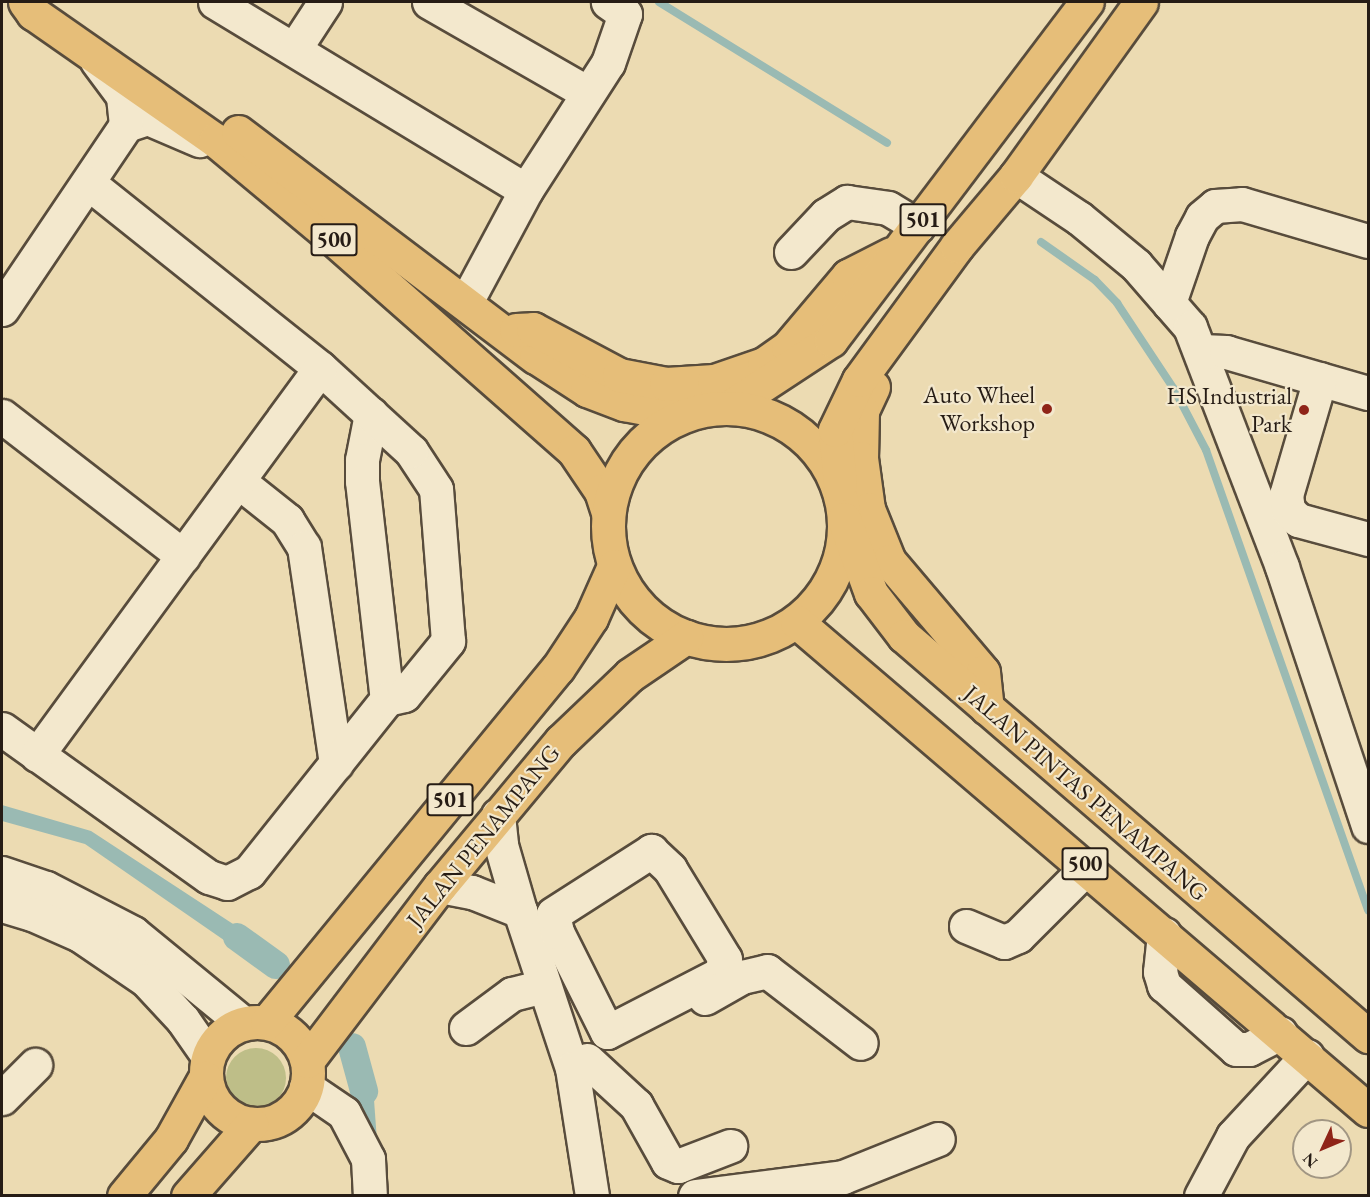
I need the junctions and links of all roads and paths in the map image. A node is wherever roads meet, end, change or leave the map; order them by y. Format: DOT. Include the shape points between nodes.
graph roads {
  1 [pos="25,2"];
  2 [pos="49,2"];
  3 [pos="215,2"];
  4 [pos="325,2"];
  5 [pos="429,2"];
  6 [pos="1087,2"];
  7 [pos="1141,2"];
  8 [pos="622,6"];
  9 [pos="295,48"];
  10 [pos="90,53"];
  11 [pos="588,93"];
  12 [pos="126,125"];
  13 [pos="230,153"];
  14 [pos="1016,176"];
  15 [pos="88,183"];
  16 [pos="526,190"];
  17 [pos="909,238"];
  18 [pos="1368,240"];
  19 [pos="791,252"];
  20 [pos="466,302"];
  21 [pos="1169,303"];
  22 [pos="915,306"];
  23 [pos="2,309"];
  24 [pos="505,331"];
  25 [pos="1201,351"];
  26 [pos="320,368"];
  27 [pos="1320,379"];
  28 [pos="1368,393"];
  29 [pos="729,407"];
  30 [pos="371,414"];
  31 [pos="682,415"];
  32 [pos="2,416"];
  33 [pos="238,481"];
  34 [pos="843,511"];
  35 [pos="608,513"];
  36 [pos="1368,539"];
  37 [pos="183,556"];
  38 [pos="614,566"];
  39 [pos="797,622"];
  40 [pos="686,637"];
  41 [pos="387,699"];
  42 [pos="987,708"];
  43 [pos="2,729"];
  44 [pos="37,755"];
  45 [pos="336,764"];
  46 [pos="498,815"];
  47 [pos="1368,826"];
  48 [pos="1088,866"];
  49 [pos="2,873"];
  50 [pos="440,886"];
  51 [pos="2,905"];
  52 [pos="532,917"];
  53 [pos="966,926"];
  54 [pos="544,986"];
  55 [pos="255,1022"];
  56 [pos="466,1028"];
  57 [pos="1368,1036"];
  58 [pos="861,1043"];
  59 [pos="1306,1056"];
  60 [pos="579,1064"];
  61 [pos="35,1065"];
  62 [pos="206,1067"];
  63 [pos="306,1074"];
  64 [pos="2,1098"];
  65 [pos="1368,1110"];
  66 [pos="251,1124"];
  67 [pos="938,1139"];
  68 [pos="730,1146"];
  69 [pos="849,1186"];
  70 [pos="124,1196"];
  71 [pos="188,1196"];
  72 [pos="370,1196"];
  73 [pos="592,1196"];
  74 [pos="695,1196"];
  75 [pos="1201,1196"];
  1 -- 10 [label="main road, 500" via="33,13"];
  2 -- 20 [label="main road, 500" via="179,89"];
  3 -- 9 [label="street"];
  4 -- 9 [label="street"];
  5 -- 11 [label="street"];
  6 -- 17 [label="main road, 501"];
  7 -- 14 [label="main road, 501"];
  8 -- 11 [label="street" via="608,63"];
  9 -- 16 [label="street"];
  10 -- 12 [label="street" via="123,96"];
  10 -- 13 [label="main road, 500"];
  11 -- 16 [label="street"];
  12 -- 13 [label="street" via="148,118"];
  12 -- 15 [label="street"];
  13 -- 35 [label="main road, 500" via="574,451 601,491"];
  14 -- 21 [label="street" via="1079,218 1136,264"];
  14 -- 22 [label="main road, 501" via="957,246"];
  15 -- 23 [label="street"];
  15 -- 26 [label="street"];
  16 -- 20 [label="street"];
  17 -- 19 [label="street" via="888,208 863,201 847,202 826,215"];
  17 -- 24 [label="main road" via="848,276 788,346 764,364 714,381 666,384 619,375 533,329"];
  17 -- 29 [label="main road, 501" via="831,340"];
  18 -- 21 [label="street" via="1242,204 1215,206 1202,217 1192,236"];
  20 -- 24 [label="main road, 500"];
  21 -- 25 [label="street" via="1190,327"];
  22 -- 34 [label="main road, 501" via="859,380 835,430"];
  22 -- 42 [label="main road" via="862,411 861,458 868,509 889,561 983,672"];
  24 -- 31 [label="main road, 500" via="587,390 624,404"];
  25 -- 27 [label="street" via="1226,352"];
  25 -- 47 [label="street" via="1282,567"];
  26 -- 30 [label="street"];
  26 -- 33 [label="street"];
  27 -- 28 [label="street"];
  27 -- 36 [label="street" via="1286,495 1288,510 1298,520"];
  29 -- 31 [label="main road, 500"];
  29 -- 34 [label="main road, 500" via="768,415 802,435 828,466"];
  30 -- 41 [label="street" via="362,481"];
  30 -- 41 [label="street" via="411,451 436,489 448,640 404,695"];
  31 -- 35 [label="main road, 500" via="654,431 632,453 616,481"];
  32 -- 37 [label="street"];
  33 -- 37 [label="street"];
  33 -- 45 [label="street" via="287,520 304,547"];
  34 -- 39 [label="main road, 500" via="840,558 824,593"];
  34 -- 42 [label="main road, JALAN PINTAS PENAMPANG / 500" via="871,593 904,636"];
  35 -- 38 [label="main road, 500"];
  37 -- 44 [label="street"];
  38 -- 40 [label="main road, 500" via="631,597 655,621"];
  38 -- 55 [label="main road, JALAN PENAMPANG / 501" via="591,618 558,668"];
  39 -- 40 [label="main road, 500" via="762,639 734,644"];
  39 -- 48 [label="main road, 500"];
  40 -- 46 [label="main road, JALAN PENAMPANG / 501" via="596,704"];
  41 -- 45 [label="street"];
  42 -- 57 [label="main road, JALAN PINTAS PENAMPANG / 500"];
  43 -- 44 [label="street"];
  44 -- 45 [label="street" via="209,877 227,883 249,872"];
  46 -- 50 [label="main road, JALAN PENAMPANG / 501"];
  46 -- 52 [label="street" via="501,845"];
  48 -- 53 [label="street" via="1018,936 1004,942"];
  48 -- 59 [label="main road, 500"];
  49 -- 55 [label="street" via="46,888 133,933"];
  50 -- 52 [label="street" via="472,892"];
  50 -- 63 [label="main road, JALAN PENAMPANG / 501"];
  51 -- 62 [label="street" via="80,935 146,980 183,1020"];
  52 -- 52 [label="street" via="651,851 670,869 725,959 720,974 607,1032 557,932"];
  52 -- 54 [label="street"];
  54 -- 56 [label="street" via="512,994"];
  54 -- 60 [label="street"];
  55 -- 62 [label="main road" via="215,1041"];
  55 -- 63 [label="main road" via="293,1036"];
  58 -- 60 [label="street" via="778,977 761,970"];
  59 -- 65 [label="main road, 500"];
  59 -- 75 [label="street" via="1233,1136"];
  60 -- 68 [label="street" via="636,1106 668,1162 678,1166"];
  60 -- 73 [label="street"];
  61 -- 64 [label="street"];
  62 -- 66 [label="main road" via="210,1095 220,1109"];
  62 -- 70 [label="main road" via="171,1139"];
  63 -- 66 [label="main road" via="300,1100 279,1119"];
  63 -- 72 [label="street" via="344,1113 368,1159"];
  66 -- 71 [label="main road"];
  67 -- 69 [label="street"];
  69 -- 74 [label="street"];
}
